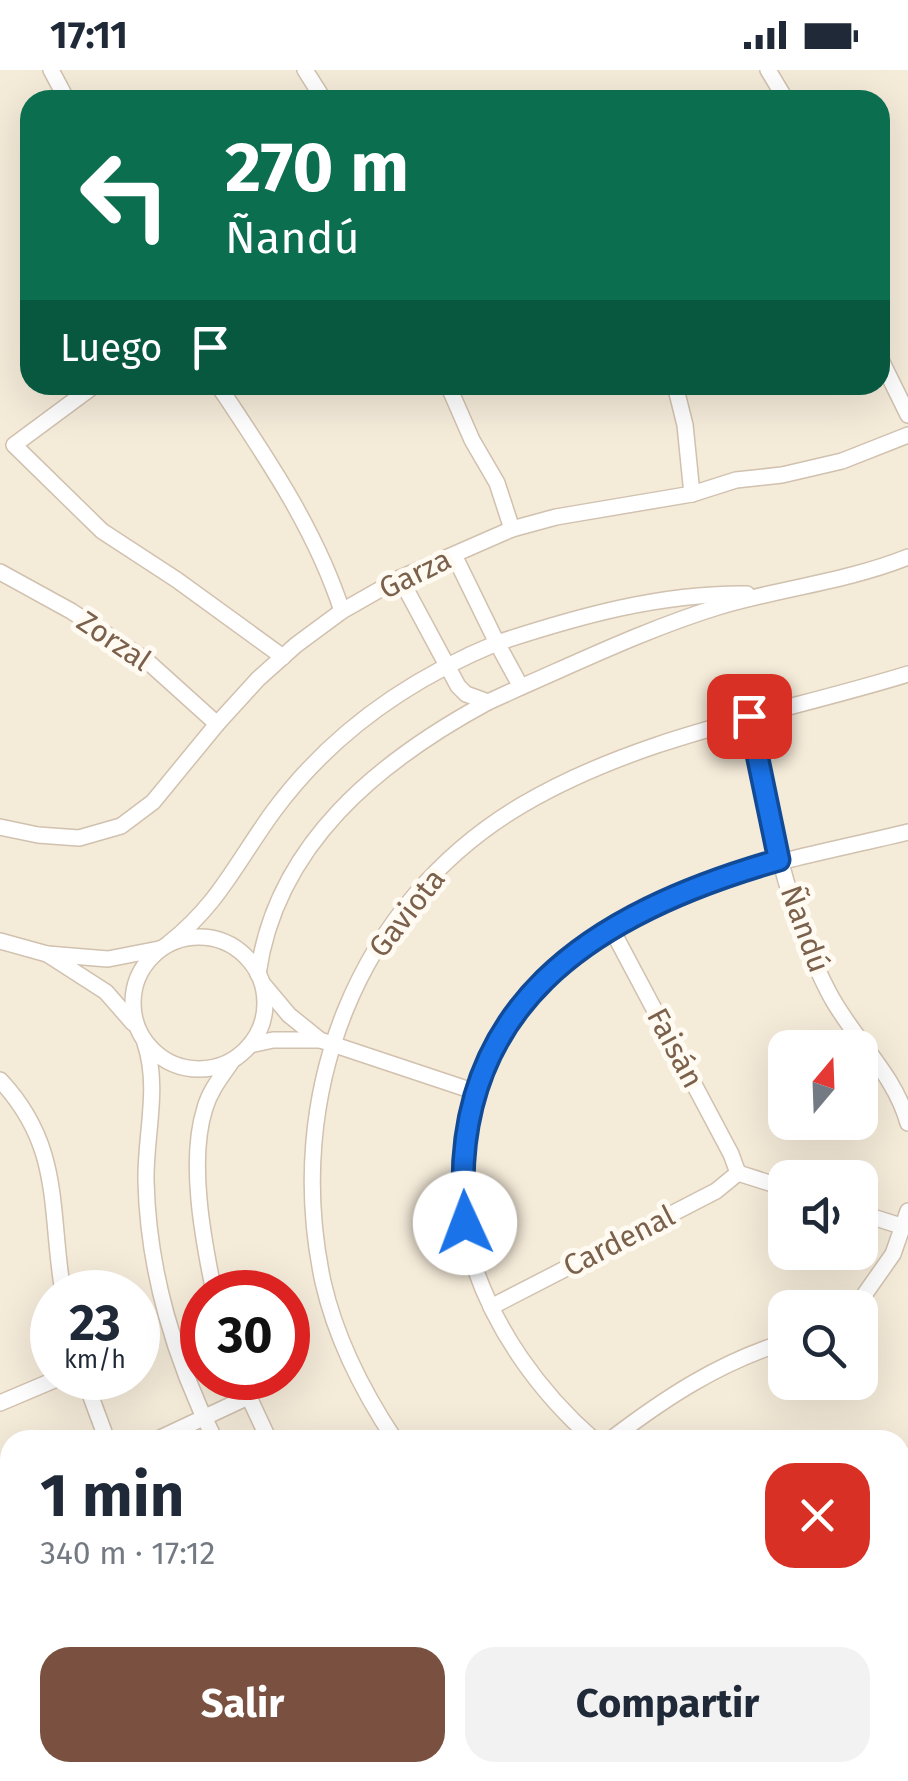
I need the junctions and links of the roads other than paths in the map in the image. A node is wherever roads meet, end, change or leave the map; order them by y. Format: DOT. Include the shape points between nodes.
graph roads {
  1 [pos="890,379"];
  2 [pos="82,395"];
  3 [pos="225,395"];
  4 [pos="452,395"];
  5 [pos="678,395"];
  6 [pos="908,416"];
  7 [pos="908,435"];
  8 [pos="692,494"];
  9 [pos="512,528"];
  10 [pos="454,555"];
  11 [pos="908,557"];
  12 [pos="0,572"];
  13 [pos="400,578"];
  14 [pos="766,594"];
  15 [pos="342,611"];
  16 [pos="497,643"];
  17 [pos="283,657"];
  18 [pos="446,664"];
  19 [pos="908,674"];
  20 [pos="521,686"];
  21 [pos="488,702"];
  22 [pos="749,716"];
  23 [pos="217,724"];
  24 [pos="0,827"];
  25 [pos="908,832"];
  26 [pos="779,860"];
  27 [pos="612,928"];
  28 [pos="0,940"];
  29 [pos="164,946"];
  30 [pos="46,954"];
  31 [pos="260,979"];
  32 [pos="141,1035"];
  33 [pos="326,1042"];
  34 [pos="250,1045"];
  35 [pos="233,1059"];
  36 [pos="0,1080"];
  37 [pos="474,1091"];
  38 [pos="908,1122"];
  39 [pos="738,1171"];
  40 [pos="768,1182"];
  41 [pos="878,1215"];
  42 [pos="906,1219"];
  43 [pos="61,1270"];
  44 [pos="211,1270"];
  45 [pos="869,1290"];
  46 [pos="492,1307"];
  47 [pos="768,1348"];
  48 [pos="30,1390"];
  49 [pos="92,1400"];
  50 [pos="242,1400"];
  51 [pos="249,1400"];
  52 [pos="0,1403"];
  53 [pos="204,1418"];
  54 [pos="103,1430"];
  55 [pos="178,1430"];
  56 [pos="210,1430"];
  57 [pos="263,1430"];
  58 [pos="389,1430"];
  59 [pos="582,1430"];
  60 [pos="623,1430"];
  1 -- 6 [label="street"];
  2 -- 17 [label="street" via="14,445 102,531"];
  3 -- 15 [label="street" via="302,519"];
  4 -- 9 [label="street" via="497,482"];
  5 -- 8 [label="street"];
  7 -- 8 [label="street, Garza" via="842,461"];
  8 -- 9 [label="street, Garza"];
  9 -- 10 [label="street, Garza"];
  10 -- 13 [label="street, Garza"];
  10 -- 16 [label="street"];
  11 -- 14 [label="street"];
  12 -- 23 [label="street, Zorzal" via="146,660"];
  13 -- 15 [label="street, Garza"];
  13 -- 18 [label="street"];
  14 -- 16 [label="street" via="653,600"];
  14 -- 20 [label="street" via="687,617"];
  15 -- 17 [label="street, Garza"];
  16 -- 18 [label="street"];
  16 -- 20 [label="street"];
  17 -- 23 [label="street, Garza"];
  18 -- 21 [label="street" via="466,694"];
  18 -- 29 [label="street" via="367,715 319,757 212,905"];
  19 -- 22 [label="street, Gaviota"];
  20 -- 21 [label="street"];
  21 -- 31 [label="street" via="400,755 338,813 274,907"];
  22 -- 26 [label="street, Ñandú"];
  22 -- 33 [label="street, Gaviota" via="684,734 557,787 455,853 380,940"];
  23 -- 24 [label="street, Garza" via="153,802 121,826 79,838"];
  25 -- 26 [label="street"];
  26 -- 27 [label="street" via="694,888"];
  26 -- 38 [label="street, Ñandú" via="830,995 896,1092"];
  27 -- 37 [label="street" via="529,994"];
  27 -- 39 [label="street, Faisán"];
  28 -- 30 [label="street"];
  29 -- 30 [label="street" via="108,959"];
  29 -- 31 [label="street" via="214,938 244,955"];
  29 -- 32 [label="street" via="141,970 134,990"];
  30 -- 32 [label="street" via="106,992"];
  31 -- 33 [label="street" via="289,1015"];
  31 -- 34 [label="street" via="264,1016"];
  32 -- 35 [label="street" via="179,1066 202,1069"];
  32 -- 53 [label="street" via="151,1074 146,1184 154,1258 176,1346"];
  33 -- 34 [label="street"];
  33 -- 37 [label="street"];
  33 -- 58 [label="street, Gaviota" via="313,1155 323,1280 348,1357"];
  34 -- 35 [label="street"];
  35 -- 44 [label="street" via="205,1105 199,1140"];
  36 -- 43 [label="street" via="45,1150"];
  37 -- 46 [label="street" via="464,1208 472,1259"];
  39 -- 40 [label="street"];
  39 -- 46 [label="street, Cardenal" via="716,1191"];
  41 -- 42 [label="street"];
  42 -- 45 [label="street"];
  46 -- 59 [label="street" via="529,1370"];
  47 -- 60 [label="street" via="701,1376"];
  48 -- 52 [label="street"];
  49 -- 54 [label="street"];
  50 -- 53 [label="street"];
  51 -- 57 [label="street"];
  53 -- 55 [label="street"];
  53 -- 56 [label="street"];
}
